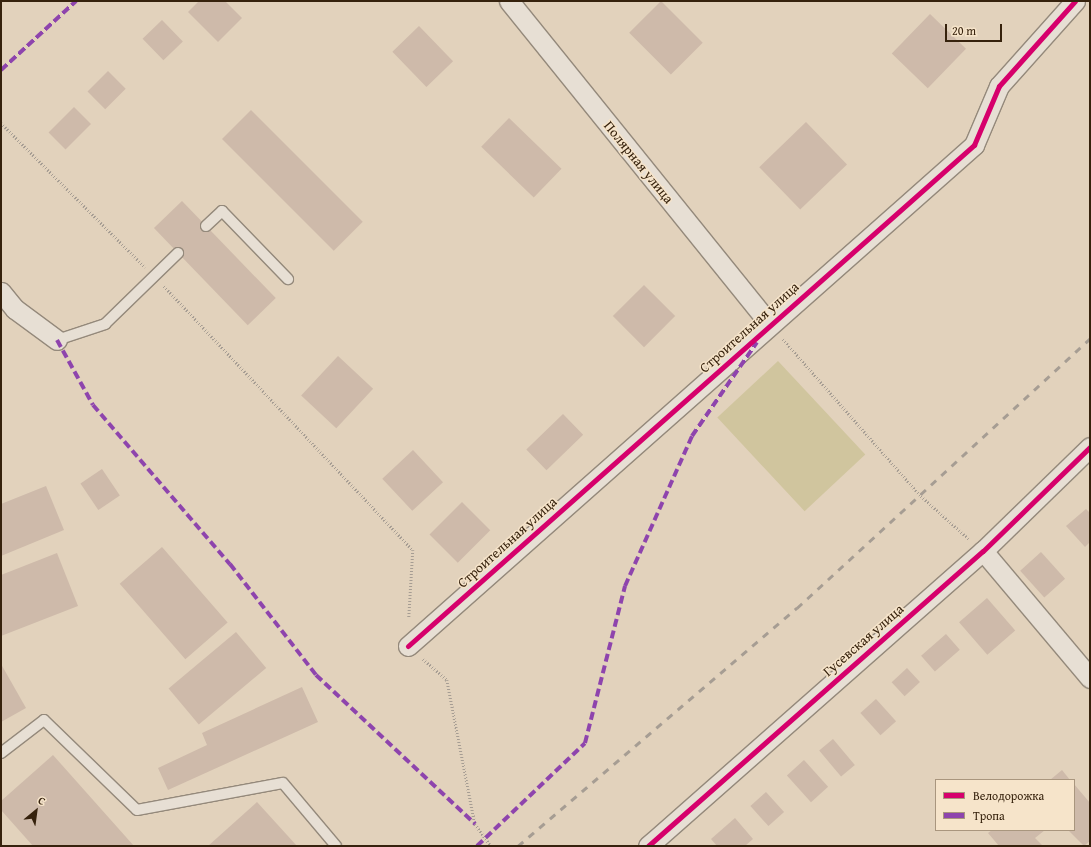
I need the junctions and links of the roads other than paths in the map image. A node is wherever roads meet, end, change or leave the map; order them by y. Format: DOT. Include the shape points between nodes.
graph roads {
  1 [pos="509,1"];
  2 [pos="1075,1"];
  3 [pos="206,226"];
  4 [pos="178,254"];
  5 [pos="288,279"];
  6 [pos="1,292"];
  7 [pos="770,324"];
  8 [pos="57,340"];
  9 [pos="1090,447"];
  10 [pos="983,551"];
  11 [pos="408,646"];
  12 [pos="1090,678"];
  13 [pos="1,753"];
  14 [pos="336,846"];
  15 [pos="648,846"];
  1 -- 7 [label="street, Полярная улица"];
  2 -- 7 [label="street, Строительная улица" via="999,86 974,145"];
  3 -- 5 [label="lane" via="222,211"];
  4 -- 8 [label="lane" via="106,324"];
  6 -- 8 [label="street" via="15,308"];
  7 -- 11 [label="street, Строительная улица"];
  9 -- 10 [label="street, Гусевская улица"];
  10 -- 12 [label="street"];
  10 -- 15 [label="street, Гусевская улица"];
  13 -- 14 [label="lane" via="44,720 137,810 283,783"];
}
